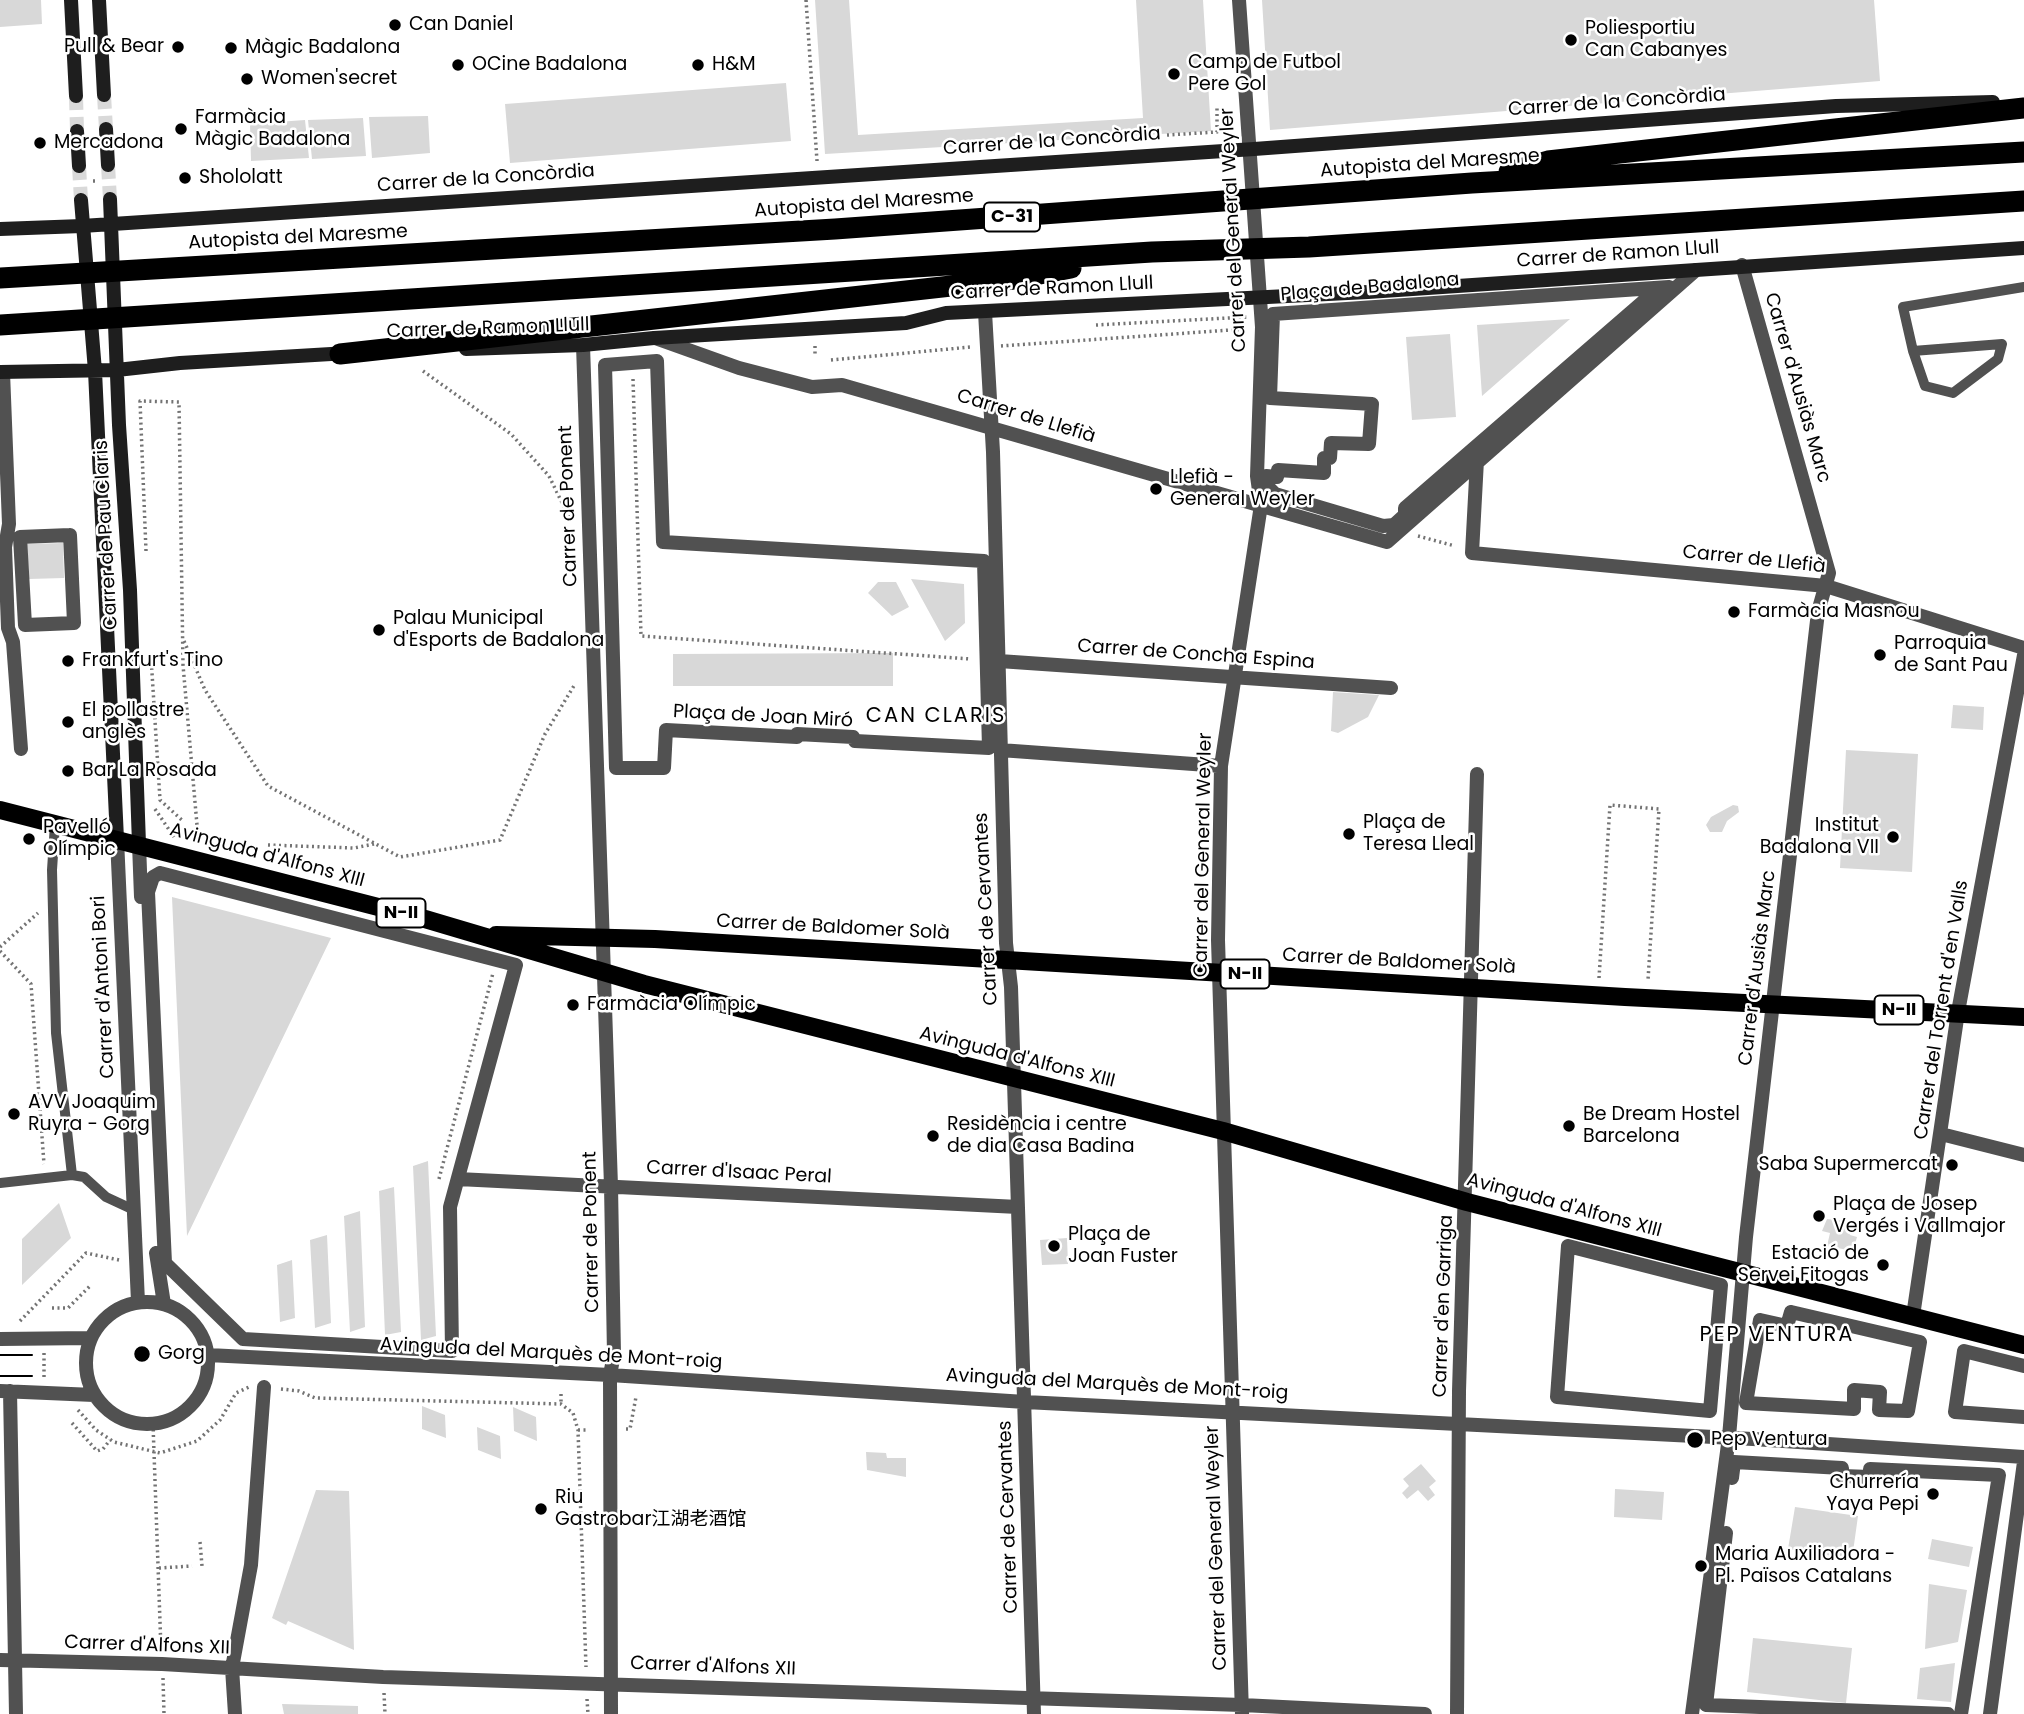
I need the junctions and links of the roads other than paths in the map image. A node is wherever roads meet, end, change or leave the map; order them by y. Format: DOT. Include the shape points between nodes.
graph roads {
  1 [pos="71,0"];
  2 [pos="99,0"];
  3 [pos="1239,0"];
  4 [pos="104,95"];
  5 [pos="76,96"];
  6 [pos="2024,102"];
  7 [pos="2024,108"];
  8 [pos="106,130"];
  9 [pos="77,131"];
  10 [pos="2024,152"];
  11 [pos="108,164"];
  12 [pos="79,166"];
  13 [pos="1472,184"];
  14 [pos="110,199"];
  15 [pos="81,200"];
  16 [pos="2024,201"];
  17 [pos="111,223"];
  18 [pos="82,226"];
  19 [pos="0,229"];
  20 [pos="2024,248"];
  21 [pos="1152,252"];
  22 [pos="1742,265"];
  23 [pos="1696,270"];
  24 [pos="0,278"];
  25 [pos="2024,287"];
  26 [pos="1650,303"];
  27 [pos="985,312"];
  28 [pos="0,325"];
  29 [pos="654,338"];
  30 [pos="583,345"];
  31 [pos="1913,351"];
  32 [pos="340,354"];
  33 [pos="117,370"];
  34 [pos="94,371"];
  35 [pos="2,372"];
  36 [pos="991,425"];
  37 [pos="1477,460"];
  38 [pos="1261,505"];
  39 [pos="20,537"];
  40 [pos="1826,586"];
  41 [pos="2024,648"];
  42 [pos="2024,655"];
  43 [pos="993,660"];
  44 [pos="1234,675"];
  45 [pos="1391,688"];
  46 [pos="2019,711"];
  47 [pos="21,748"];
  48 [pos="1000,750"];
  49 [pos="1222,766"];
  50 [pos="1477,774"];
  51 [pos="0,810"];
  52 [pos="55,824"];
  53 [pos="117,839"];
  54 [pos="139,844"];
  55 [pos="479,935"];
  56 [pos="603,937"];
  57 [pos="633,939"];
  58 [pos="1008,960"];
  59 [pos="605,966"];
  60 [pos="1219,972"];
  61 [pos="1473,987"];
  62 [pos="1773,1004"];
  63 [pos="1958,1012"];
  64 [pos="2024,1017"];
  65 [pos="1012,1079"];
  66 [pos="1223,1131"];
  67 [pos="1941,1134"];
  68 [pos="2024,1155"];
  69 [pos="72,1175"];
  70 [pos="457,1179"];
  71 [pos="0,1183"];
  72 [pos="611,1186"];
  73 [pos="1467,1202"];
  74 [pos="1018,1207"];
  75 [pos="134,1210"];
  76 [pos="1568,1246"];
  77 [pos="1742,1275"];
  78 [pos="138,1302"];
  79 [pos="164,1304"];
  80 [pos="1913,1316"];
  81 [pos="91,1338"];
  82 [pos="0,1339"];
  83 [pos="2024,1345"];
  84 [pos="208,1355"];
  85 [pos="2024,1366"];
  86 [pos="610,1375"];
  87 [pos="259,1387"];
  88 [pos="5,1391"];
  89 [pos="94,1395"];
  90 [pos="1025,1402"];
  91 [pos="1231,1410"];
  92 [pos="1908,1411"];
  93 [pos="2024,1418"];
  94 [pos="1461,1424"];
  95 [pos="1730,1437"];
  96 [pos="2024,1459"];
  97 [pos="7,1660"];
  98 [pos="232,1668"];
  99 [pos="611,1682"];
  100 [pos="1033,1698"];
  101 [pos="1242,1709"];
  102 [pos="16,1714"];
  103 [pos="236,1714"];
  104 [pos="611,1714"];
  105 [pos="1034,1714"];
  106 [pos="1425,1714"];
  107 [pos="1457,1714"];
  108 [pos="1692,1714"];
  109 [pos="1948,1714"];
  110 [pos="1961,1714"];
  111 [pos="1990,1714"];
  1 -- 5 [label="street"];
  2 -- 4 [label="street"];
  3 -- 38 [label="street, Carrer del General Weyler" via="1262,320 1256,476"];
  6 -- 17 [label="street, Carrer de la Concòrdia" via="1836,106 1254,149"];
  7 -- 13 [label="highway" via="1548,161"];
  8 -- 11 [label="street"];
  9 -- 12 [label="street"];
  10 -- 13 [label="highway, Autopista del Maresme / C-31"];
  13 -- 24 [label="highway, Autopista del Maresme / C-31" via="835,229"];
  14 -- 17 [label="street, Carrer de Pau Claris"];
  15 -- 18 [label="street, Carrer de Pau Claris"];
  16 -- 21 [label="highway, C-31" via="1309,247"];
  17 -- 18 [label="street, Carrer de la Concòrdia"];
  17 -- 33 [label="street, Carrer de Pau Claris"];
  18 -- 19 [label="street, Carrer de la Concòrdia"];
  18 -- 34 [label="street, Carrer de Pau Claris"];
  20 -- 22 [label="street, Carrer de Ramon Llull"];
  21 -- 28 [label="highway, C-31"];
  21 -- 32 [label="highway" via="1014,279"];
  22 -- 23 [label="street, Carrer de Ramon Llull"];
  22 -- 40 [label="street, Carrer d'Ausiàs Marc" via="1825,550"];
  23 -- 27 [label="street, Carrer de Ramon Llull"];
  23 -- 37 [label="street"];
  25 -- 31 [label="lane" via="1903,307"];
  26 -- 26 [label="street, Plaça de Badalona" via="1644,301 1633,310 1405,508 1405,515 1394,525 1383,526 1275,494 1265,484 1266,475 1277,477 1278,470 1324,473 1331,443 1369,444 1372,404 1270,398 1273,314 1669,287"];
  27 -- 29 [label="street, Carrer de Ramon Llull" via="946,313 906,323"];
  27 -- 36 [label="street, Carrer de Cervantes"];
  29 -- 30 [label="street, Carrer de Ramon Llull"];
  29 -- 36 [label="street, Carrer de Llefià" via="738,368 812,387 842,384"];
  30 -- 32 [label="street, Carrer de Ramon Llull"];
  30 -- 56 [label="street, Carrer de Ponent"];
  31 -- 31 [label="lane" via="1926,350 2002,344 1998,359 1953,393 1924,386"];
  32 -- 33 [label="street, Carrer de Ramon Llull"];
  33 -- 34 [label="street, Carrer de Ramon Llull"];
  33 -- 54 [label="street, Carrer de Pau Claris"];
  34 -- 35 [label="street, Carrer de Ramon Llull"];
  34 -- 53 [label="street, Carrer de Pau Claris"];
  35 -- 47 [label="street" via="9,524 6,574"];
  36 -- 38 [label="street, Carrer de Llefià"];
  36 -- 43 [label="street, Carrer de Cervantes"];
  37 -- 38 [label="street, Carrer de Llefià" via="1387,542"];
  37 -- 40 [label="street, Carrer de Llefià" via="1472,553"];
  38 -- 44 [label="street, Carrer del General Weyler"];
  39 -- 39 [label="street" via="70,535 74,623 25,625"];
  40 -- 41 [label="street, Carrer de Llefià"];
  40 -- 62 [label="street, Carrer d'Ausiàs Marc" via="1818,612"];
  42 -- 46 [label="street, Carrer del Torrent d'en Valls"];
  43 -- 43 [label="street, Plaça de Joan Miró" via="984,561 663,542 657,360 605,365 616,768 664,768 666,730 989,748"];
  43 -- 44 [label="street, Carrer de Concha Espina"];
  43 -- 48 [label="street, Carrer de Cervantes"];
  44 -- 45 [label="street, Carrer de Concha Espina" via="1244,680"];
  44 -- 49 [label="street, Carrer del General Weyler"];
  46 -- 63 [label="street, Carrer del Torrent d'en Valls"];
  48 -- 49 [label="street"];
  48 -- 58 [label="street, Carrer de Cervantes"];
  49 -- 60 [label="street, Carrer del General Weyler"];
  50 -- 61 [label="street, Carrer d'en Garriga"];
  51 -- 52 [label="main road, Avinguda d'Alfons XIII / N-II"];
  52 -- 53 [label="main road, Avinguda d'Alfons XIII / N-II"];
  52 -- 69 [label="lane" via="56,1032"];
  53 -- 54 [label="main road, Avinguda d'Alfons XIII / N-II"];
  53 -- 75 [label="street, Carrer d'Antoni Bori"];
  54 -- 55 [label="main road, Avinguda d'Alfons XIII / N-II"];
  54 -- 79 [label="street" via="156,1253"];
  55 -- 56 [label="main road, Carrer de Baldomer Solà / N-II"];
  55 -- 59 [label="main road, Avinguda d'Alfons XIII / N-II"];
  56 -- 57 [label="main road, Carrer de Baldomer Solà / N-II"];
  56 -- 59 [label="street, Carrer de Ponent"];
  57 -- 58 [label="main road, Carrer de Baldomer Solà / N-II"];
  57 -- 59 [label="street" via="622,943"];
  58 -- 60 [label="main road, Carrer de Baldomer Solà / N-II"];
  58 -- 65 [label="street, Carrer de Cervantes"];
  59 -- 65 [label="main road, Avinguda d'Alfons XIII / N-II"];
  59 -- 72 [label="street, Carrer de Ponent"];
  60 -- 61 [label="main road, Carrer de Baldomer Solà / N-II"];
  60 -- 66 [label="street, Carrer del General Weyler"];
  61 -- 62 [label="main road, Carrer de Baldomer Solà / N-II"];
  61 -- 73 [label="street, Carrer d'en Garriga"];
  62 -- 63 [label="main road, Carrer de Baldomer Solà / N-II"];
  62 -- 77 [label="street, Carrer d'Ausiàs Marc"];
  63 -- 64 [label="main road, Carrer de Baldomer Solà / N-II"];
  63 -- 67 [label="street, Carrer del Torrent d'en Valls"];
  65 -- 66 [label="main road, Avinguda d'Alfons XIII / N-II"];
  65 -- 74 [label="street, Carrer de Cervantes"];
  66 -- 73 [label="main road, Avinguda d'Alfons XIII / N-II"];
  66 -- 91 [label="street, Carrer del General Weyler"];
  67 -- 68 [label="street"];
  67 -- 80 [label="street, Carrer del Torrent d'en Valls"];
  69 -- 71 [label="lane"];
  69 -- 75 [label="lane" via="84,1177 106,1196"];
  70 -- 70 [label="street" via="516,965 167,873 153,877 148,892 165,1263 236,1334 265,1343 452,1351 450,1207"];
  70 -- 72 [label="street, Carrer d'Isaac Peral"];
  72 -- 74 [label="street, Carrer d'Isaac Peral"];
  72 -- 86 [label="street, Carrer de Ponent" via="614,1354"];
  73 -- 77 [label="main road, Avinguda d'Alfons XIII / N-II"];
  73 -- 94 [label="street, Carrer d'en Garriga"];
  74 -- 90 [label="street, Carrer de Cervantes"];
  75 -- 78 [label="street, Carrer d'Antoni Bori"];
  76 -- 76 [label="street" via="1556,1397 1710,1411 1721,1285"];
  77 -- 80 [label="main road, Avinguda d'Alfons XIII / N-II"];
  77 -- 95 [label="street, Carrer d'Ausiàs Marc"];
  78 -- 79 [label="street"];
  78 -- 81 [label="street" via="109,1315"];
  79 -- 84 [label="street" via="192,1321"];
  80 -- 83 [label="main road, Avinguda d'Alfons XIII / N-II"];
  81 -- 82 [label="street"];
  81 -- 89 [label="street" via="86,1364"];
  84 -- 86 [label="street, Avinguda del Marquès de Mont-roig"];
  84 -- 89 [label="street" via="202,1392 169,1421 125,1421"];
  85 -- 93 [label="street" via="1964,1351 1955,1412"];
  86 -- 90 [label="street, Avinguda del Marquès de Mont-roig"];
  86 -- 99 [label="street, Carrer de Ponent"];
  87 -- 98 [label="street" via="251,1565"];
  88 -- 89 [label="street"];
  88 -- 97 [label="street"];
  90 -- 91 [label="street, Avinguda del Marquès de Mont-roig"];
  90 -- 100 [label="street, Carrer de Cervantes"];
  91 -- 94 [label="street, Avinguda del Marquès de Mont-roig"];
  91 -- 101 [label="street, Carrer del General Weyler"];
  92 -- 92 [label="street" via="1879,1410 1880,1392 1854,1390 1854,1409 1746,1403 1760,1320 1787,1326 1791,1312 1920,1342"];
  94 -- 95 [label="street, Avinguda del Marquès de Mont-roig"];
  94 -- 107 [label="street, Carrer d'en Garriga"];
  95 -- 96 [label="street, Avinguda del Marquès de Mont-roig"];
  95 -- 108 [label="street, Carrer d'Ausiàs Marc"];
  96 -- 111 [label="street"];
  97 -- 98 [label="street, Carrer d'Alfons XII"];
  97 -- 102 [label="street"];
  98 -- 99 [label="street, Carrer d'Alfons XII"];
  98 -- 103 [label="street"];
  99 -- 100 [label="street, Carrer d'Alfons XII"];
  99 -- 104 [label="street, Carrer de Ponent"];
  100 -- 101 [label="street, Carrer d'Alfons XII"];
  100 -- 105 [label="street, Carrer de Cervantes"];
  101 -- 106 [label="street, Carrer d'Alfons XII"];
  109 -- 110 [label="street" via="1706,1705 1734,1462 1842,1468 1843,1476 1870,1478 1870,1469 1999,1475"];
}
